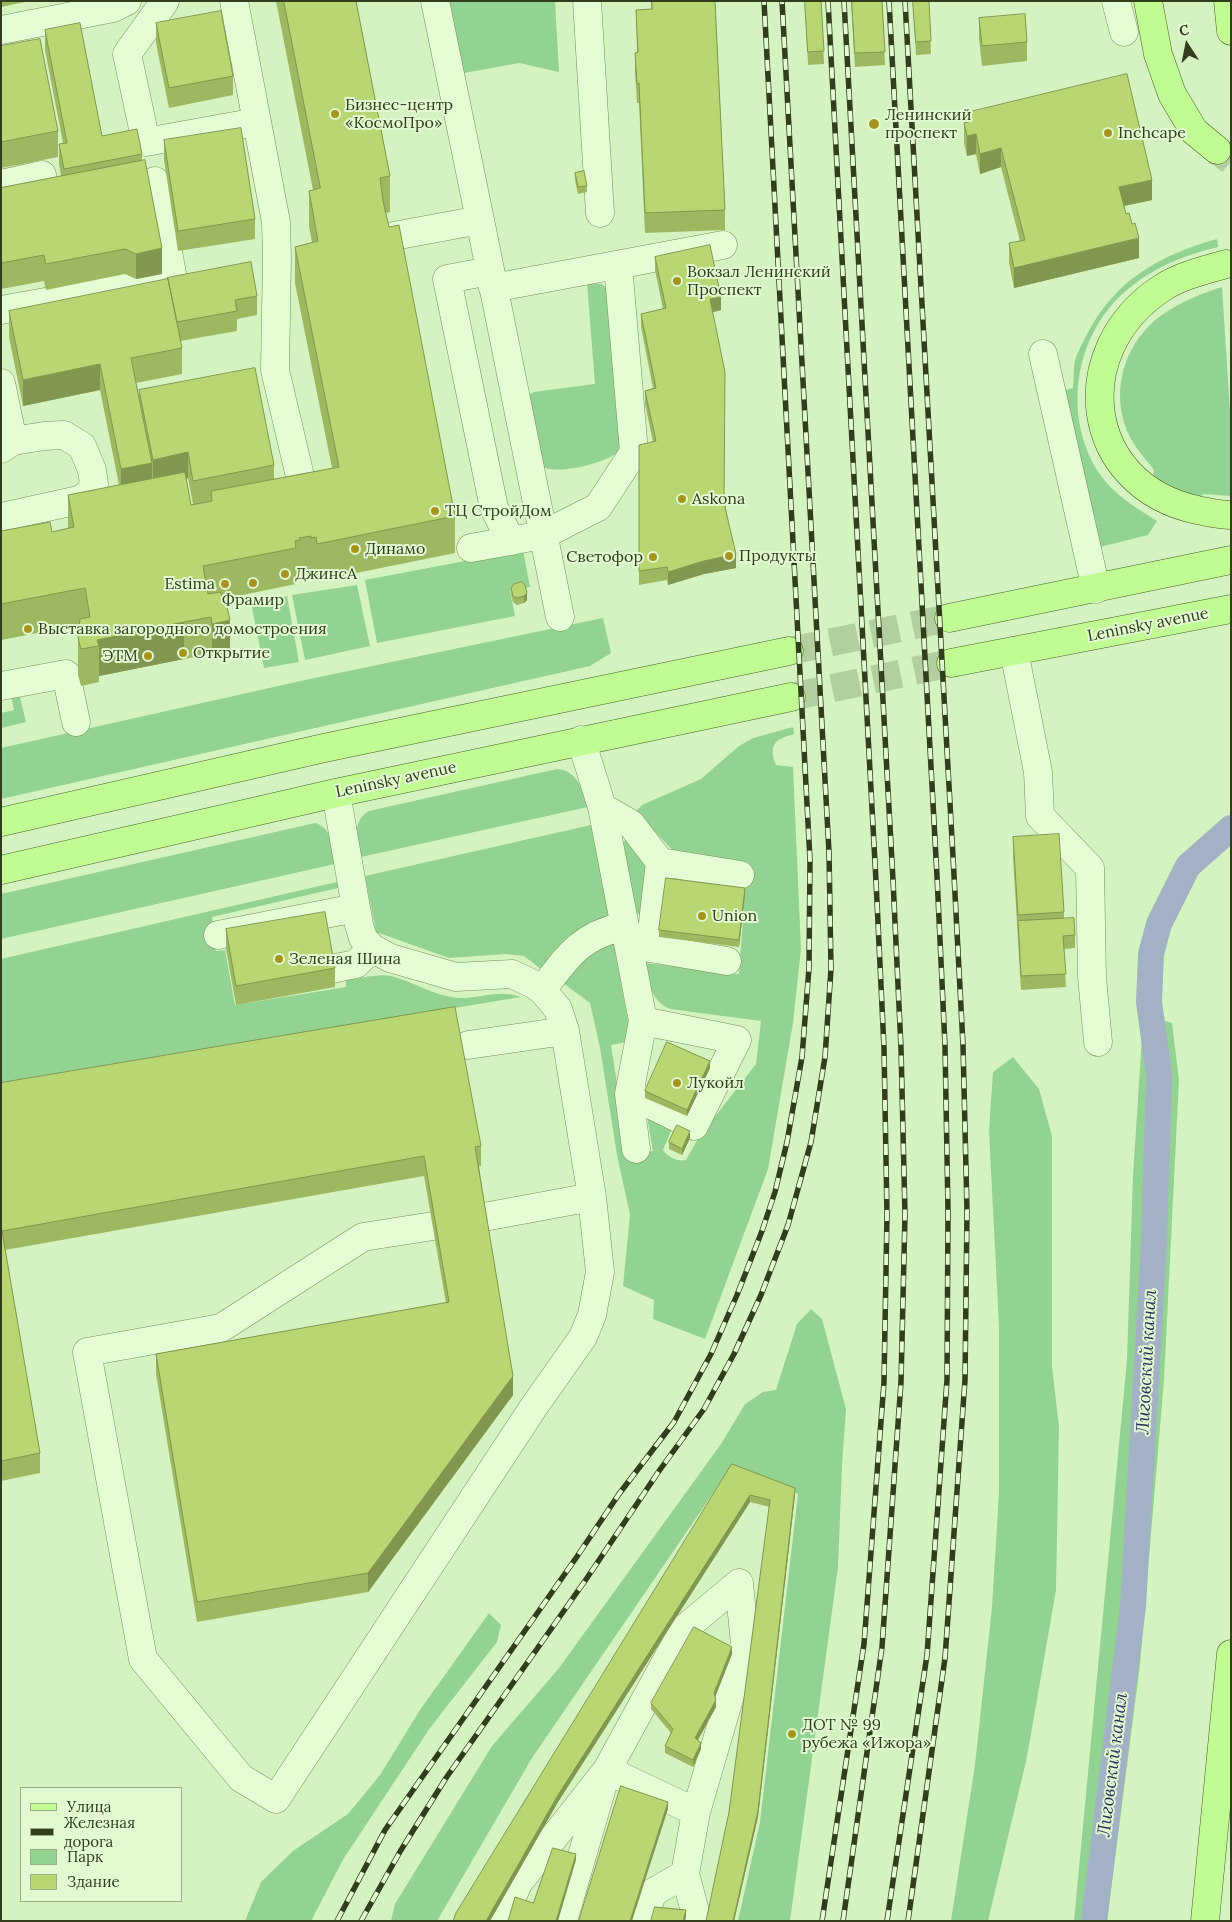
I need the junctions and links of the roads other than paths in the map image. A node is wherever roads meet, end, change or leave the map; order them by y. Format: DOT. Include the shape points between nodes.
graph roads {
  1 [pos="127,1"];
  2 [pos="165,1"];
  3 [pos="234,1"];
  4 [pos="435,1"];
  5 [pos="586,1"];
  6 [pos="1116,1"];
  7 [pos="1148,1"];
  8 [pos="1228,1"];
  9 [pos="1,30"];
  10 [pos="1231,31"];
  11 [pos="1124,32"];
  12 [pos="257,122"];
  13 [pos="1217,150"];
  14 [pos="42,175"];
  15 [pos="155,181"];
  16 [pos="1,184"];
  17 [pos="600,213"];
  18 [pos="480,220"];
  19 [pos="383,238"];
  20 [pos="723,245"];
  21 [pos="304,253"];
  22 [pos="277,258"];
  23 [pos="618,264"];
  24 [pos="1226,264"];
  25 [pos="492,279"];
  26 [pos="1,310"];
  27 [pos="1043,354"];
  28 [pos="275,370"];
  29 [pos="247,376"];
  30 [pos="1,383"];
  31 [pos="7,445"];
  32 [pos="303,490"];
  33 [pos="1231,515"];
  34 [pos="1,517"];
  35 [pos="543,535"];
  36 [pos="511,541"];
  37 [pos="471,548"];
  38 [pos="1231,560"];
  39 [pos="1096,589"];
  40 [pos="1231,609"];
  41 [pos="560,617"];
  42 [pos="949,618"];
  43 [pos="1014,650"];
  44 [pos="789,651"];
  45 [pos="951,664"];
  46 [pos="1,686"];
  47 [pos="791,697"];
  48 [pos="76,722"];
  49 [pos="581,740"];
  50 [pos="336,793"];
  51 [pos="602,807"];
  52 [pos="1,822"];
  53 [pos="660,862"];
  54 [pos="1,870"];
  55 [pos="740,874"];
  56 [pos="356,908"];
  57 [pos="624,926"];
  58 [pos="218,935"];
  59 [pos="372,948"];
  60 [pos="728,960"];
  61 [pos="332,969"];
  62 [pos="542,990"];
  63 [pos="643,1021"];
  64 [pos="565,1031"];
  65 [pos="1098,1042"];
  66 [pos="468,1045"];
  67 [pos="629,1094"];
  68 [pos="636,1149"];
  69 [pos="592,1197"];
  70 [pos="484,1217"];
  71 [pos="433,1226"];
  72 [pos="1231,1654"];
  73 [pos="607,1770"];
  74 [pos="696,1812"];
  75 [pos="685,1874"];
  76 [pos="502,1921"];
  77 [pos="563,1921"];
  78 [pos="644,1921"];
  79 [pos="695,1921"];
  80 [pos="1205,1921"];
  1 -- 9 [label="lane" via="113,8"];
  2 -- 12 [label="lane" via="127,54 146,142"];
  3 -- 12 [label="lane"];
  4 -- 18 [label="lane"];
  5 -- 17 [label="lane"];
  6 -- 11 [label="lane"];
  7 -- 13 [label="main road" via="1158,54 1172,94 1194,131"];
  8 -- 10 [label="main road"];
  12 -- 22 [label="lane" via="276,222"];
  14 -- 16 [label="lane"];
  15 -- 26 [label="lane" via="173,279"];
  18 -- 19 [label="lane"];
  18 -- 25 [label="lane"];
  20 -- 23 [label="lane"];
  21 -- 22 [label="lane"];
  22 -- 28 [label="lane"];
  23 -- 25 [label="lane"];
  23 -- 35 [label="lane" via="634,452 598,506"];
  24 -- 33 [label="main road" via="1162,288 1132,313 1105,358 1098,389 1101,416 1110,444 1123,466 1142,485 1183,507"];
  25 -- 35 [label="lane"];
  25 -- 36 [label="lane" via="447,279 494,508"];
  27 -- 39 [label="lane"];
  28 -- 29 [label="lane"];
  28 -- 32 [label="lane"];
  30 -- 31 [label="lane"];
  31 -- 34 [label="lane" via="64,435 82,446 100,501 79,500"];
  35 -- 36 [label="lane"];
  35 -- 41 [label="lane"];
  36 -- 37 [label="lane"];
  38 -- 39 [label="main road"];
  39 -- 42 [label="main road"];
  40 -- 43 [label="main road, Leninsky avenue"];
  43 -- 45 [label="main road"];
  43 -- 65 [label="lane" via="1038,772 1040,816 1090,868 1092,977"];
  44 -- 52 [label="main road" via="324,748"];
  46 -- 48 [label="lane" via="66,674"];
  47 -- 49 [label="main road, Leninsky avenue"];
  49 -- 50 [label="main road, Leninsky avenue"];
  49 -- 51 [label="lane"];
  50 -- 54 [label="main road, Leninsky avenue"];
  50 -- 56 [label="lane"];
  51 -- 53 [label="lane" via="631,824"];
  51 -- 57 [label="lane"];
  53 -- 55 [label="lane"];
  53 -- 60 [label="lane" via="650,948"];
  56 -- 58 [label="lane"];
  56 -- 59 [label="lane" via="363,938"];
  57 -- 62 [label="lane" via="585,941"];
  57 -- 63 [label="lane"];
  59 -- 61 [label="lane" via="356,964"];
  59 -- 62 [label="lane" via="390,958 456,977 512,974"];
  62 -- 64 [label="lane" via="558,1009"];
  63 -- 67 [label="lane"];
  63 -- 67 [label="lane" via="737,1040 694,1126"];
  64 -- 66 [label="lane"];
  64 -- 69 [label="lane"];
  67 -- 68 [label="lane"];
  69 -- 70 [label="lane"];
  69 -- 71 [label="lane" via="600,1272 592,1314 582,1337 276,1799 241,1778 143,1659 87,1352 220,1328 363,1237"];
  72 -- 80 [label="main road"];
  73 -- 74 [label="lane"];
  73 -- 74 [label="lane" via="684,1629 739,1583 745,1644"];
  73 -- 76 [label="lane" via="518,1882"];
  73 -- 77 [label="lane"];
  74 -- 75 [label="lane"];
  75 -- 78 [label="lane" via="652,1894"];
  75 -- 79 [label="lane"];
}
